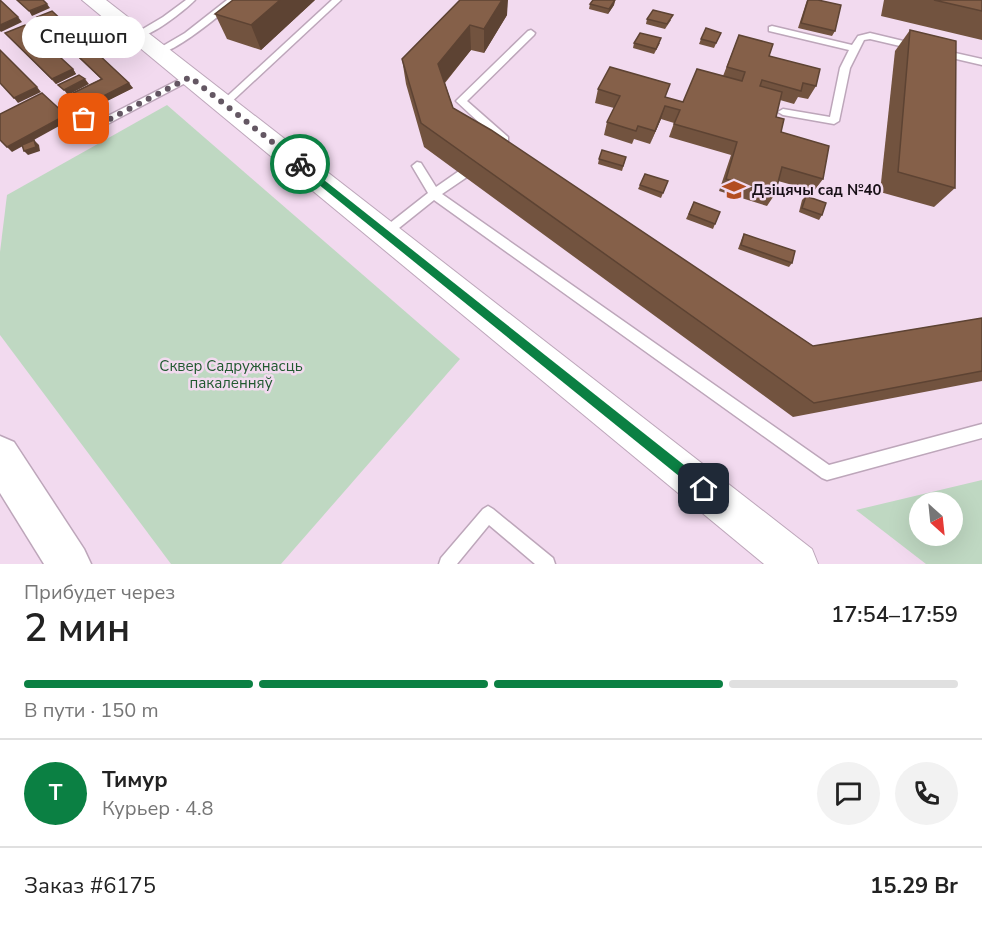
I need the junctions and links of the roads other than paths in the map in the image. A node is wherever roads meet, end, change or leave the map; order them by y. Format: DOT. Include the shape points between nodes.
graph roads {
  1 [pos="93,0"];
  2 [pos="191,0"];
  3 [pos="232,0"];
  4 [pos="337,0"];
  5 [pos="772,29"];
  6 [pos="531,33"];
  7 [pos="149,44"];
  8 [pos="854,48"];
  9 [pos="926,49"];
  10 [pos="937,52"];
  11 [pos="982,62"];
  12 [pos="190,77"];
  13 [pos="224,104"];
  14 [pos="783,112"];
  15 [pos="84,119"];
  16 [pos="491,153"];
  17 [pos="417,166"];
  18 [pos="462,174"];
  19 [pos="434,194"];
  20 [pos="385,233"];
  21 [pos="982,431"];
  22 [pos="0,456"];
  23 [pos="69,564"];
  24 [pos="447,564"];
  25 [pos="547,564"];
  26 [pos="797,564"];
  1 -- 7 [label="street"];
  2 -- 7 [label="lane" via="166,19"];
  3 -- 7 [label="lane" via="188,35"];
  4 -- 13 [label="lane"];
  5 -- 8 [label="lane"];
  6 -- 16 [label="lane" via="461,101 504,140"];
  7 -- 12 [label="street"];
  8 -- 9 [label="lane" via="861,38 870,36"];
  8 -- 14 [label="lane" via="845,68 834,121"];
  10 -- 11 [label="lane"];
  12 -- 13 [label="street"];
  12 -- 15 [label="lane" via="93,128"];
  13 -- 20 [label="street"];
  17 -- 19 [label="lane"];
  18 -- 19 [label="lane"];
  19 -- 20 [label="lane"];
  19 -- 21 [label="lane" via="827,473"];
  20 -- 26 [label="street"];
  22 -- 23 [label="main road"];
  24 -- 25 [label="lane" via="488,514"];
}
